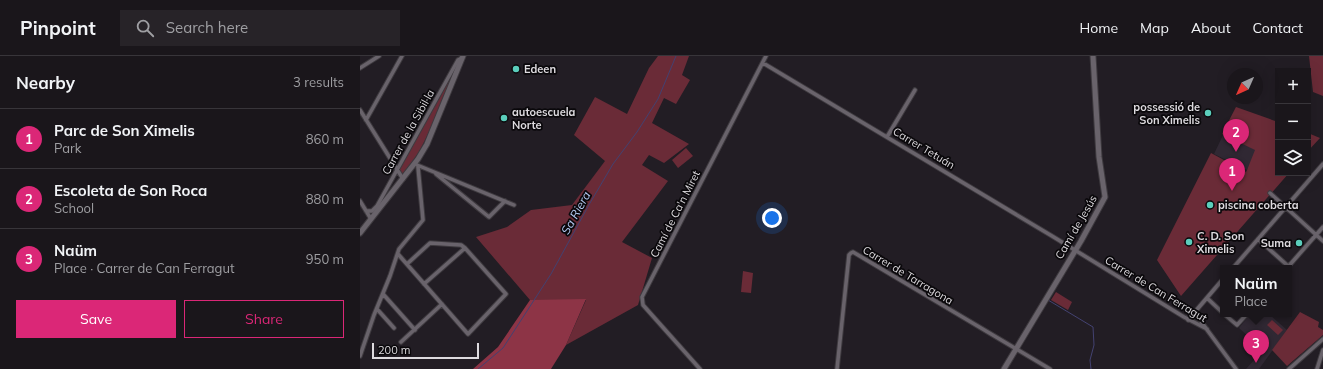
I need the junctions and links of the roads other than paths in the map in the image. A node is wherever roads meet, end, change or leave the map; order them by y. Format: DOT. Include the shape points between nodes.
graph roads {
  1 [pos="380,56"];
  2 [pos="402,56"];
  3 [pos="766,56"];
  4 [pos="1093,56"];
  5 [pos="462,57"];
  6 [pos="762,63"];
  7 [pos="360,68"];
  8 [pos="915,90"];
  9 [pos="360,110"];
  10 [pos="366,120"];
  11 [pos="887,137"];
  12 [pos="1323,164"];
  13 [pos="417,165"];
  14 [pos="397,171"];
  15 [pos="433,172"];
  16 [pos="403,179"];
  17 [pos="1270,193"];
  18 [pos="360,201"];
  19 [pos="505,201"];
  20 [pos="514,205"];
  21 [pos="1285,207"];
  22 [pos="366,212"];
  23 [pos="371,219"];
  24 [pos="1323,227"];
  25 [pos="360,233"];
  26 [pos="1316,235"];
  27 [pos="1258,239"];
  28 [pos="1323,241"];
  29 [pos="465,248"];
  30 [pos="1075,250"];
  31 [pos="398,254"];
  32 [pos="407,264"];
  33 [pos="1236,265"];
  34 [pos="1286,265"];
  35 [pos="1290,265"];
  36 [pos="1220,283"];
  37 [pos="424,284"];
  38 [pos="383,294"];
  39 [pos="1207,298"];
  40 [pos="442,304"];
  41 [pos="377,309"];
  42 [pos="1220,309"];
  43 [pos="1194,312"];
  44 [pos="1228,317"];
  45 [pos="1244,317"];
  46 [pos="1188,320"];
  47 [pos="394,328"];
  48 [pos="1207,329"];
  49 [pos="414,330"];
  50 [pos="1323,339"];
  51 [pos="401,342"];
  52 [pos="1016,349"];
  53 [pos="1323,350"];
  54 [pos="360,356"];
  55 [pos="700,369"];
  56 [pos="837,369"];
  57 [pos="1004,369"];
  58 [pos="1050,369"];
  59 [pos="1236,369"];
  60 [pos="1289,369"];
  61 [pos="1317,369"];
  1 -- 7 [label="street"];
  2 -- 10 [label="street"];
  3 -- 6 [label="street, Camí de Ca'n Miret"];
  4 -- 30 [label="street, Camí de Jesús" via="1099,158 1105,197"];
  5 -- 13 [label="street"];
  5 -- 14 [label="street, Carrer de la Sibil·la"];
  6 -- 11 [label="street, Carrer Tetuán"];
  6 -- 55 [label="street, Camí de Ca'n Miret" via="642,297 643,305"];
  8 -- 11 [label="street"];
  9 -- 10 [label="street"];
  10 -- 14 [label="street"];
  11 -- 30 [label="street, Carrer Tetuán"];
  12 -- 21 [label="street"];
  13 -- 15 [label="street"];
  13 -- 16 [label="street"];
  13 -- 31 [label="street" via="423,220 399,249"];
  14 -- 16 [label="street"];
  14 -- 22 [label="street, Carrer de la Sibil·la" via="376,206 372,211"];
  15 -- 19 [label="street"];
  15 -- 19 [label="street" via="489,217"];
  16 -- 23 [label="street"];
  17 -- 21 [label="street"];
  18 -- 22 [label="street"];
  19 -- 20 [label="street"];
  21 -- 26 [label="street"];
  21 -- 27 [label="street"];
  22 -- 23 [label="street"];
  23 -- 25 [label="street"];
  24 -- 26 [label="street"];
  26 -- 28 [label="street"];
  26 -- 35 [label="street"];
  27 -- 33 [label="street"];
  27 -- 34 [label="street"];
  29 -- 32 [label="street" via="461,245 430,243"];
  29 -- 37 [label="street"];
  29 -- 40 [label="street" via="506,294 468,334"];
  30 -- 46 [label="street, Carrer de Can Ferragut"];
  30 -- 52 [label="street, Camí de Jesús"];
  31 -- 32 [label="street"];
  31 -- 38 [label="street"];
  32 -- 37 [label="street"];
  36 -- 39 [label="street"];
  37 -- 40 [label="street"];
  38 -- 41 [label="street"];
  38 -- 49 [label="street"];
  39 -- 42 [label="street"];
  39 -- 43 [label="street"];
  40 -- 49 [label="street"];
  41 -- 47 [label="street"];
  41 -- 54 [label="street"];
  43 -- 46 [label="street"];
  43 -- 48 [label="street, Carrer de Can Ferragut"];
  44 -- 45 [label="street" via="1237,325"];
  46 -- 48 [label="street, Carrer de Can Ferragut"];
  48 -- 59 [label="street, Carrer de Can Ferragut"];
  49 -- 51 [label="street"];
  50 -- 60 [label="street"];
  52 -- 56 [label="street, Carrer de Tarragona" via="853,252 849,255"];
  52 -- 57 [label="street, Camí de Jesús"];
  52 -- 58 [label="street"];
  53 -- 61 [label="street"];
}
